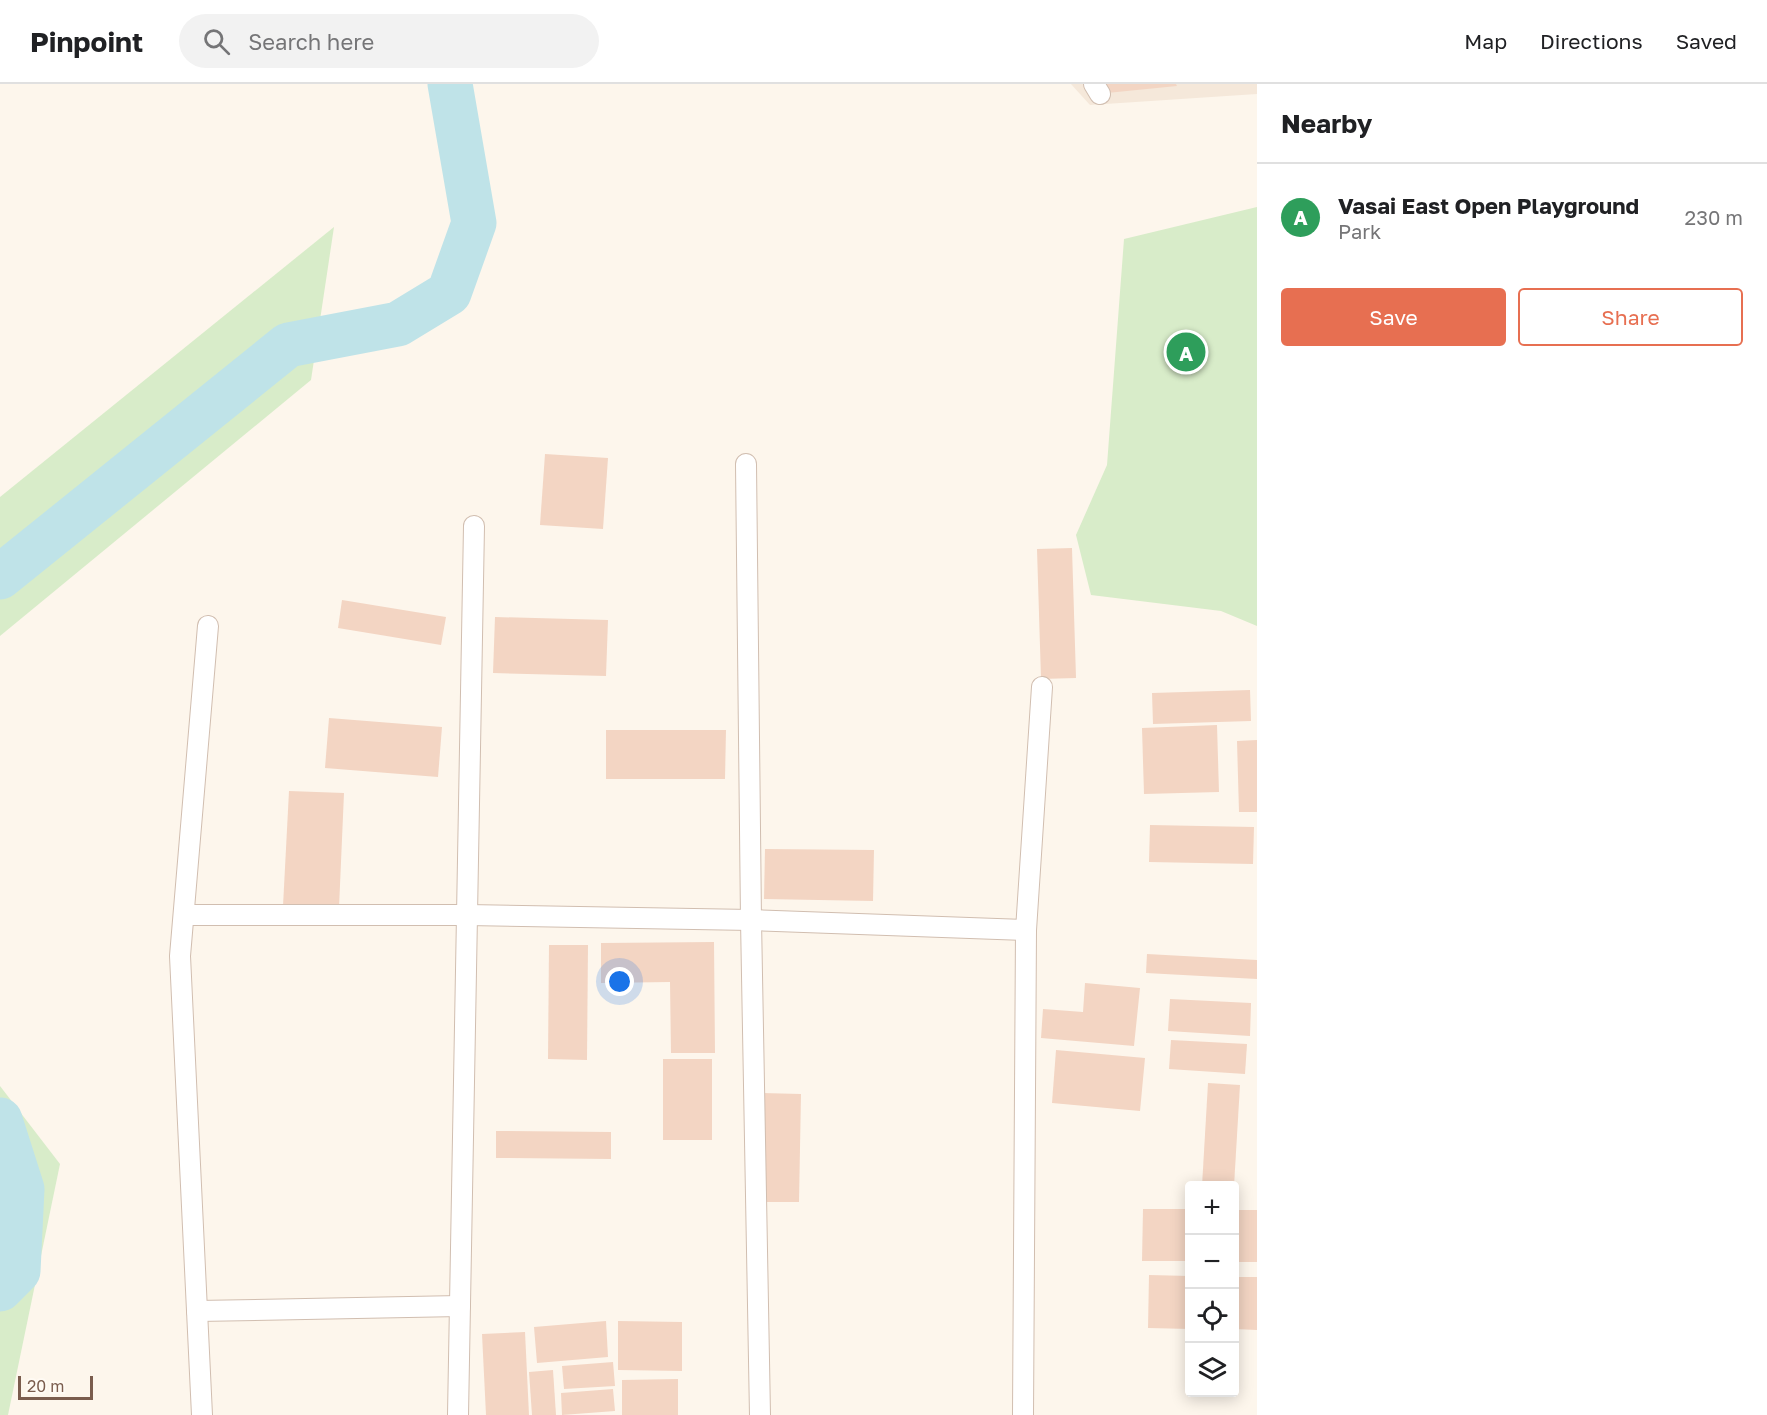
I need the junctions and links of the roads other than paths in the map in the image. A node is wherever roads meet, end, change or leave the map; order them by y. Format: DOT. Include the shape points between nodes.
graph roads {
  1 [pos="746,464"];
  2 [pos="474,526"];
  3 [pos="208,626"];
  4 [pos="1042,687"];
  5 [pos="184,915"];
  6 [pos="467,915"];
  7 [pos="751,920"];
  8 [pos="1026,930"];
  9 [pos="460,1306"];
  10 [pos="197,1311"];
  11 [pos="202,1415"];
  12 [pos="458,1415"];
  13 [pos="760,1415"];
  14 [pos="1023,1415"];
  1 -- 7 [label="street"];
  2 -- 6 [label="street"];
  3 -- 5 [label="street"];
  4 -- 8 [label="street"];
  5 -- 6 [label="street"];
  5 -- 10 [label="street" via="180,956"];
  6 -- 7 [label="street"];
  6 -- 9 [label="street"];
  7 -- 8 [label="street"];
  7 -- 13 [label="street"];
  8 -- 14 [label="street"];
  9 -- 10 [label="street"];
  9 -- 12 [label="street"];
  10 -- 11 [label="street"];
}
